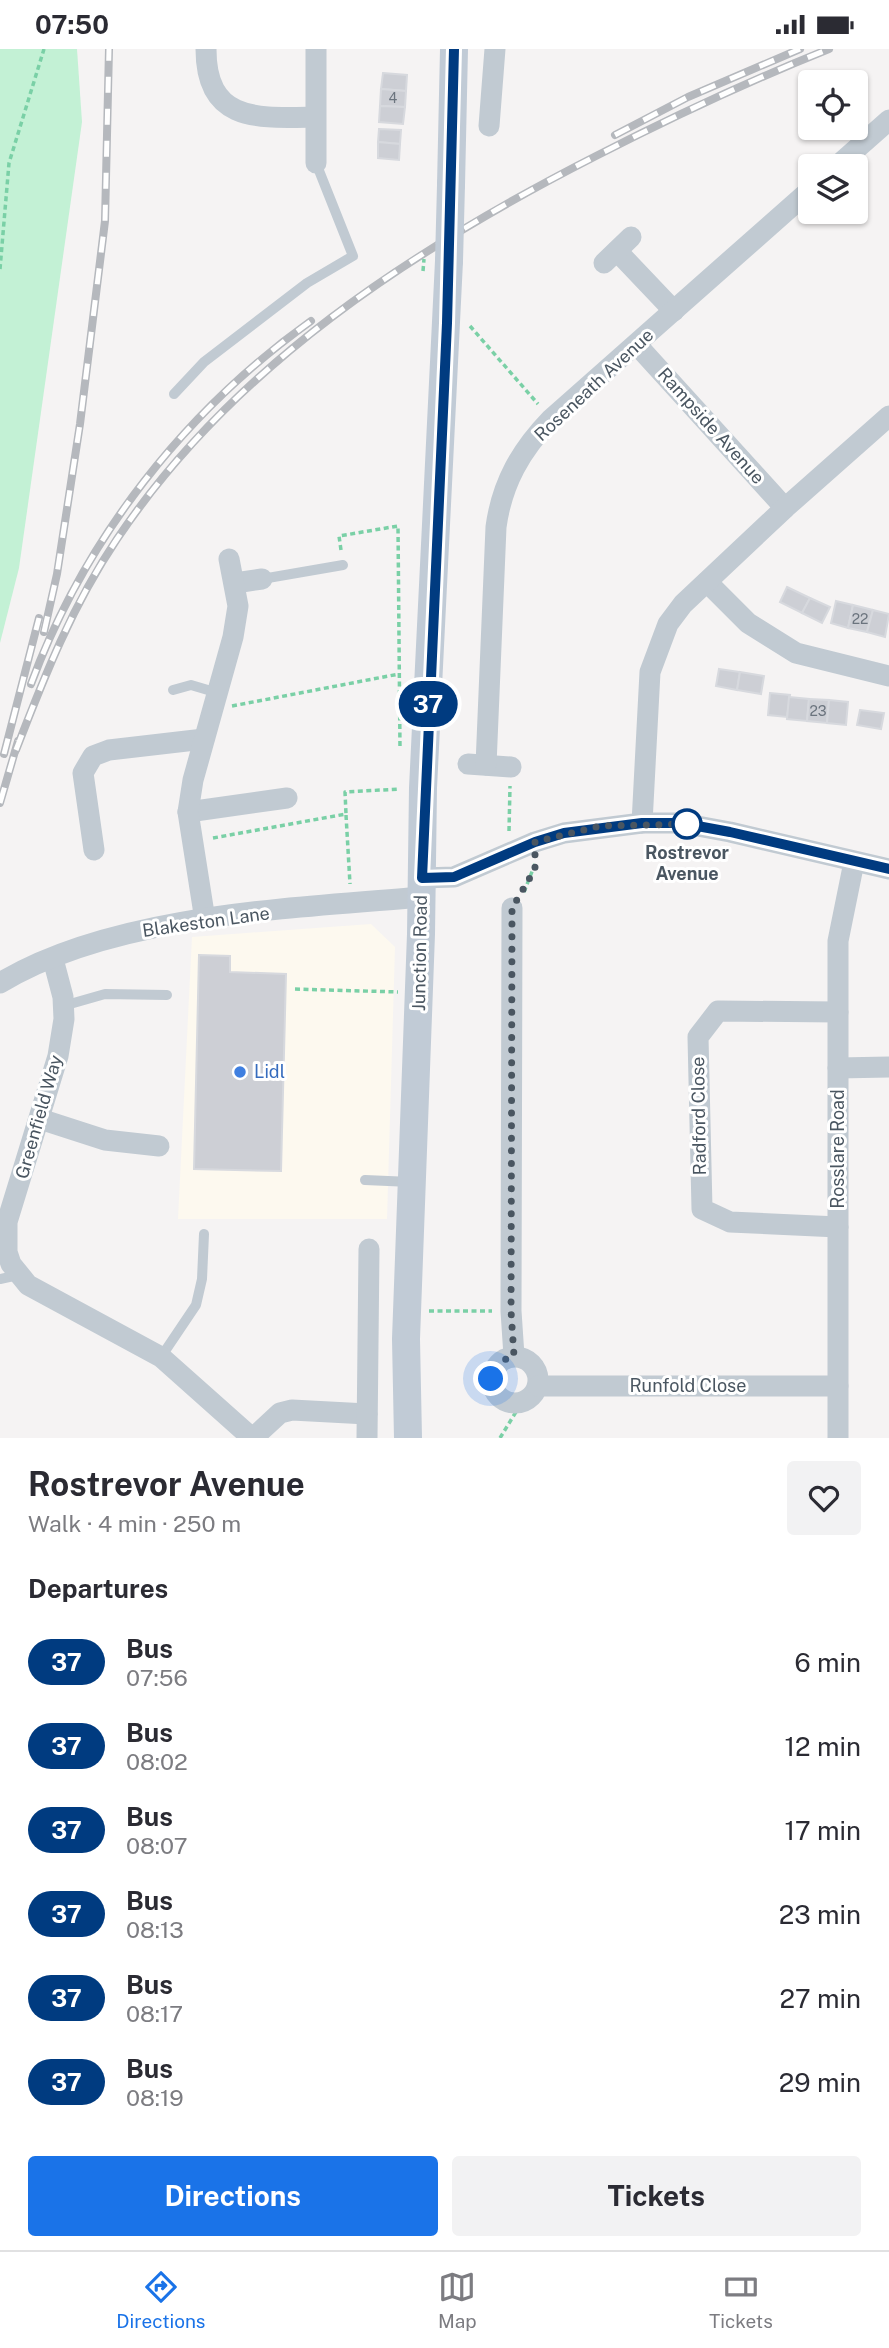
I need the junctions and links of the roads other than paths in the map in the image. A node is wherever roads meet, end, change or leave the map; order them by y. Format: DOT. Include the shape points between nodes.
graph roads {
  1 [pos="206,49"];
  2 [pos="316,49"];
  3 [pos="454,49"];
  4 [pos="495,49"];
  5 [pos="315,117"];
  6 [pos="889,120"];
  7 [pos="489,126"];
  8 [pos="851,154"];
  9 [pos="316,163"];
  10 [pos="798,201"];
  11 [pos="617,250"];
  12 [pos="674,311"];
  13 [pos="637,345"];
  14 [pos="174,394"];
  15 [pos="889,416"];
  16 [pos="785,507"];
  17 [pos="229,559"];
  18 [pos="343,565"];
  19 [pos="262,579"];
  20 [pos="706,582"];
  21 [pos="234,583"];
  22 [pos="889,676"];
  23 [pos="173,690"];
  24 [pos="216,701"];
  25 [pos="204,739"];
  26 [pos="511,767"];
  27 [pos="287,798"];
  28 [pos="188,812"];
  29 [pos="642,823"];
  30 [pos="94,850"];
  31 [pos="854,862"];
  32 [pos="889,869"];
  33 [pos="422,888"];
  34 [pos="512,908"];
  35 [pos="205,920"];
  36 [pos="53,959"];
  37 [pos="0,983"];
  38 [pos="167,995"];
  39 [pos="64,1006"];
  40 [pos="838,1013"];
  41 [pos="889,1067"];
  42 [pos="838,1068"];
  43 [pos="40,1119"];
  44 [pos="159,1146"];
  45 [pos="365,1179"];
  46 [pos="414,1182"];
  47 [pos="838,1227"];
  48 [pos="204,1234"];
  49 [pos="369,1249"];
  50 [pos="9,1277"];
  51 [pos="514,1356"];
  52 [pos="161,1357"];
  53 [pos="538,1386"];
  54 [pos="838,1386"];
  55 [pos="367,1414"];
  56 [pos="253,1438"];
  57 [pos="368,1438"];
  58 [pos="408,1438"];
  59 [pos="838,1438"];
  1 -- 5 [label="street" via="206,72 215,94 233,110 259,117"];
  2 -- 5 [label="street"];
  3 -- 33 [label="main road, Junction Road, bridge" via="449,261 408,785"];
  4 -- 7 [label="street"];
  5 -- 9 [label="street"];
  6 -- 8 [label="street"];
  9 -- 14 [label="lane" via="353,256 307,283 204,362"];
  10 -- 12 [label="street, Roseneath Avenue"];
  11 -- 12 [label="street"];
  12 -- 13 [label="street, Roseneath Avenue"];
  13 -- 16 [label="street, Rampside Avenue"];
  13 -- 26 [label="street, Roseneath Avenue" via="551,419 519,457 498,508 477,765"];
  15 -- 16 [label="street"];
  16 -- 20 [label="street"];
  17 -- 21 [label="street"];
  18 -- 19 [label="lane"];
  19 -- 21 [label="street"];
  20 -- 22 [label="street" via="748,623 796,653"];
  20 -- 29 [label="street" via="668,625 650,672"];
  21 -- 24 [label="street" via="235,627"];
  23 -- 24 [label="lane" via="191,685"];
  24 -- 25 [label="street"];
  25 -- 28 [label="street"];
  25 -- 30 [label="street" via="108,750 93,756 83,773"];
  27 -- 28 [label="street"];
  28 -- 35 [label="street"];
  29 -- 31 [label="street, Blakeston Lane" via="718,829"];
  29 -- 33 [label="street, Blakeston Lane" via="600,826 535,842"];
  31 -- 32 [label="street, Blakeston Lane"];
  31 -- 40 [label="street, Rosslare Road" via="838,941"];
  33 -- 35 [label="street, Blakeston Lane" via="352,904"];
  33 -- 46 [label="main road, Junction Road"];
  34 -- 51 [label="street"];
  35 -- 36 [label="street, Blakeston Lane" via="93,942"];
  36 -- 37 [label="street, Blakeston Lane"];
  36 -- 39 [label="street, Greenfield Way"];
  38 -- 39 [label="lane" via="105,994"];
  39 -- 43 [label="street, Greenfield Way" via="58,1056"];
  40 -- 42 [label="street, Rosslare Road"];
  40 -- 47 [label="street, Radford Close" via="718,1010 698,1037 702,1209 730,1222"];
  41 -- 42 [label="street"];
  42 -- 47 [label="street, Rosslare Road"];
  43 -- 44 [label="street" via="105,1140"];
  43 -- 50 [label="street, Greenfield Way" via="7,1222"];
  45 -- 46 [label="lane"];
  46 -- 58 [label="main road, Junction Road" via="406,1339"];
  47 -- 54 [label="street, Rosslare Road"];
  48 -- 52 [label="lane" via="196,1305"];
  49 -- 55 [label="street"];
  50 -- 52 [label="street, Greenfield Way"];
  51 -- 53 [label="street" via="532,1364"];
  51 -- 53 [label="street" via="504,1359 491,1379 501,1399 522,1402"];
  52 -- 56 [label="street, Greenfield Way"];
  53 -- 54 [label="street, Runfold Close"];
  54 -- 59 [label="street, Rosslare Road"];
  55 -- 56 [label="street" via="292,1410 279,1413"];
  55 -- 57 [label="street"];
}
